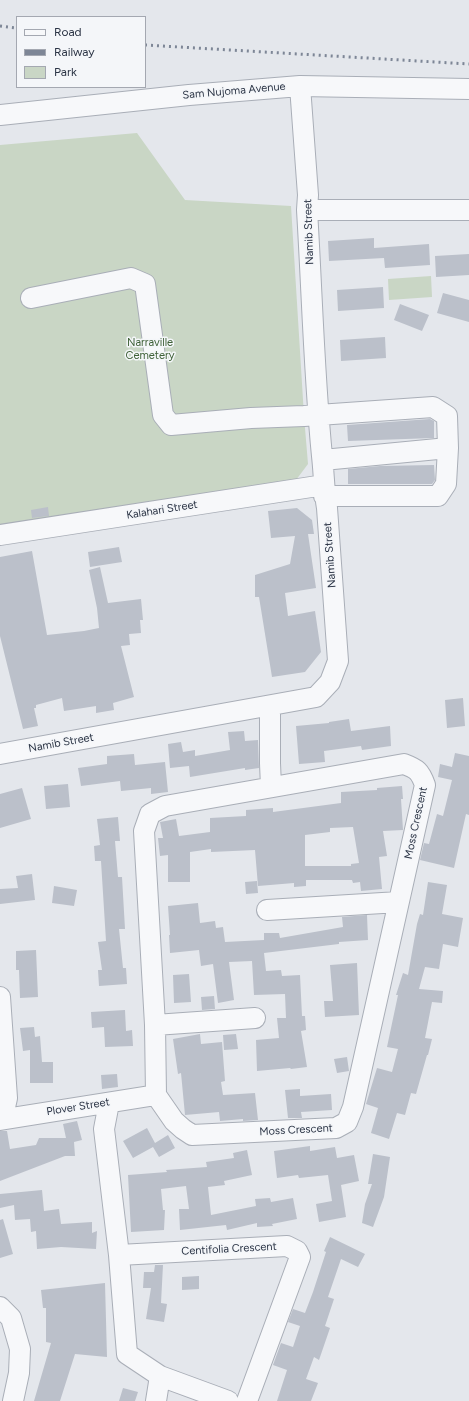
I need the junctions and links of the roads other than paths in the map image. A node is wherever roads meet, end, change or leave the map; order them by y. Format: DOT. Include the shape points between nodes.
graph roads {
  1 [pos="300,86"];
  2 [pos="469,89"];
  3 [pos="0,115"];
  4 [pos="307,210"];
  5 [pos="469,210"];
  6 [pos="31,298"];
  7 [pos="318,415"];
  8 [pos="448,448"];
  9 [pos="323,460"];
  10 [pos="324,490"];
  11 [pos="0,534"];
  12 [pos="270,707"];
  13 [pos="0,754"];
  14 [pos="272,787"];
  15 [pos="399,902"];
  16 [pos="267,910"];
  17 [pos="0,997"];
  18 [pos="255,1018"];
  19 [pos="155,1025"];
  20 [pos="156,1095"];
  21 [pos="109,1103"];
  22 [pos="0,1114"];
  23 [pos="0,1120"];
  24 [pos="119,1256"];
  25 [pos="0,1307"];
  26 [pos="160,1376"];
  27 [pos="13,1401"];
  28 [pos="156,1401"];
  29 [pos="228,1401"];
  30 [pos="247,1401"];
  1 -- 2 [label="street, Sam Nujoma Avenue"];
  1 -- 3 [label="street, Sam Nujoma Avenue"];
  1 -- 4 [label="street, Namib Street"];
  4 -- 5 [label="street"];
  4 -- 7 [label="street, Namib Street"];
  6 -- 7 [label="street" via="130,278 145,284 163,415 171,425"];
  7 -- 8 [label="street" via="433,407 447,416"];
  7 -- 9 [label="street, Namib Street"];
  8 -- 9 [label="street"];
  8 -- 10 [label="street, Kalahari Street" via="446,484 438,496"];
  9 -- 10 [label="street, Namib Street"];
  10 -- 11 [label="street, Kalahari Street"];
  10 -- 12 [label="street, Namib Street" via="338,662 330,682 316,697"];
  12 -- 13 [label="street, Namib Street"];
  12 -- 14 [label="street"];
  14 -- 15 [label="street, Moss Crescent" via="404,764 421,774 425,785"];
  14 -- 19 [label="street, Moss Crescent" via="165,806 150,814 144,831"];
  15 -- 16 [label="street"];
  15 -- 20 [label="street, Moss Crescent" via="353,1107 347,1122 336,1128 192,1135 174,1121"];
  17 -- 22 [label="street" via="7,1098"];
  18 -- 19 [label="street"];
  19 -- 20 [label="street, Moss Crescent"];
  20 -- 21 [label="street, Plover Street"];
  21 -- 23 [label="street, Plover Street"];
  21 -- 24 [label="street" via="104,1129"];
  24 -- 26 [label="street" via="127,1354"];
  24 -- 30 [label="street, Centifolia Crescent" via="287,1246 297,1251 300,1257"];
  25 -- 27 [label="street" via="11,1318 20,1349 19,1372"];
  26 -- 28 [label="street"];
  26 -- 29 [label="street"];
}
